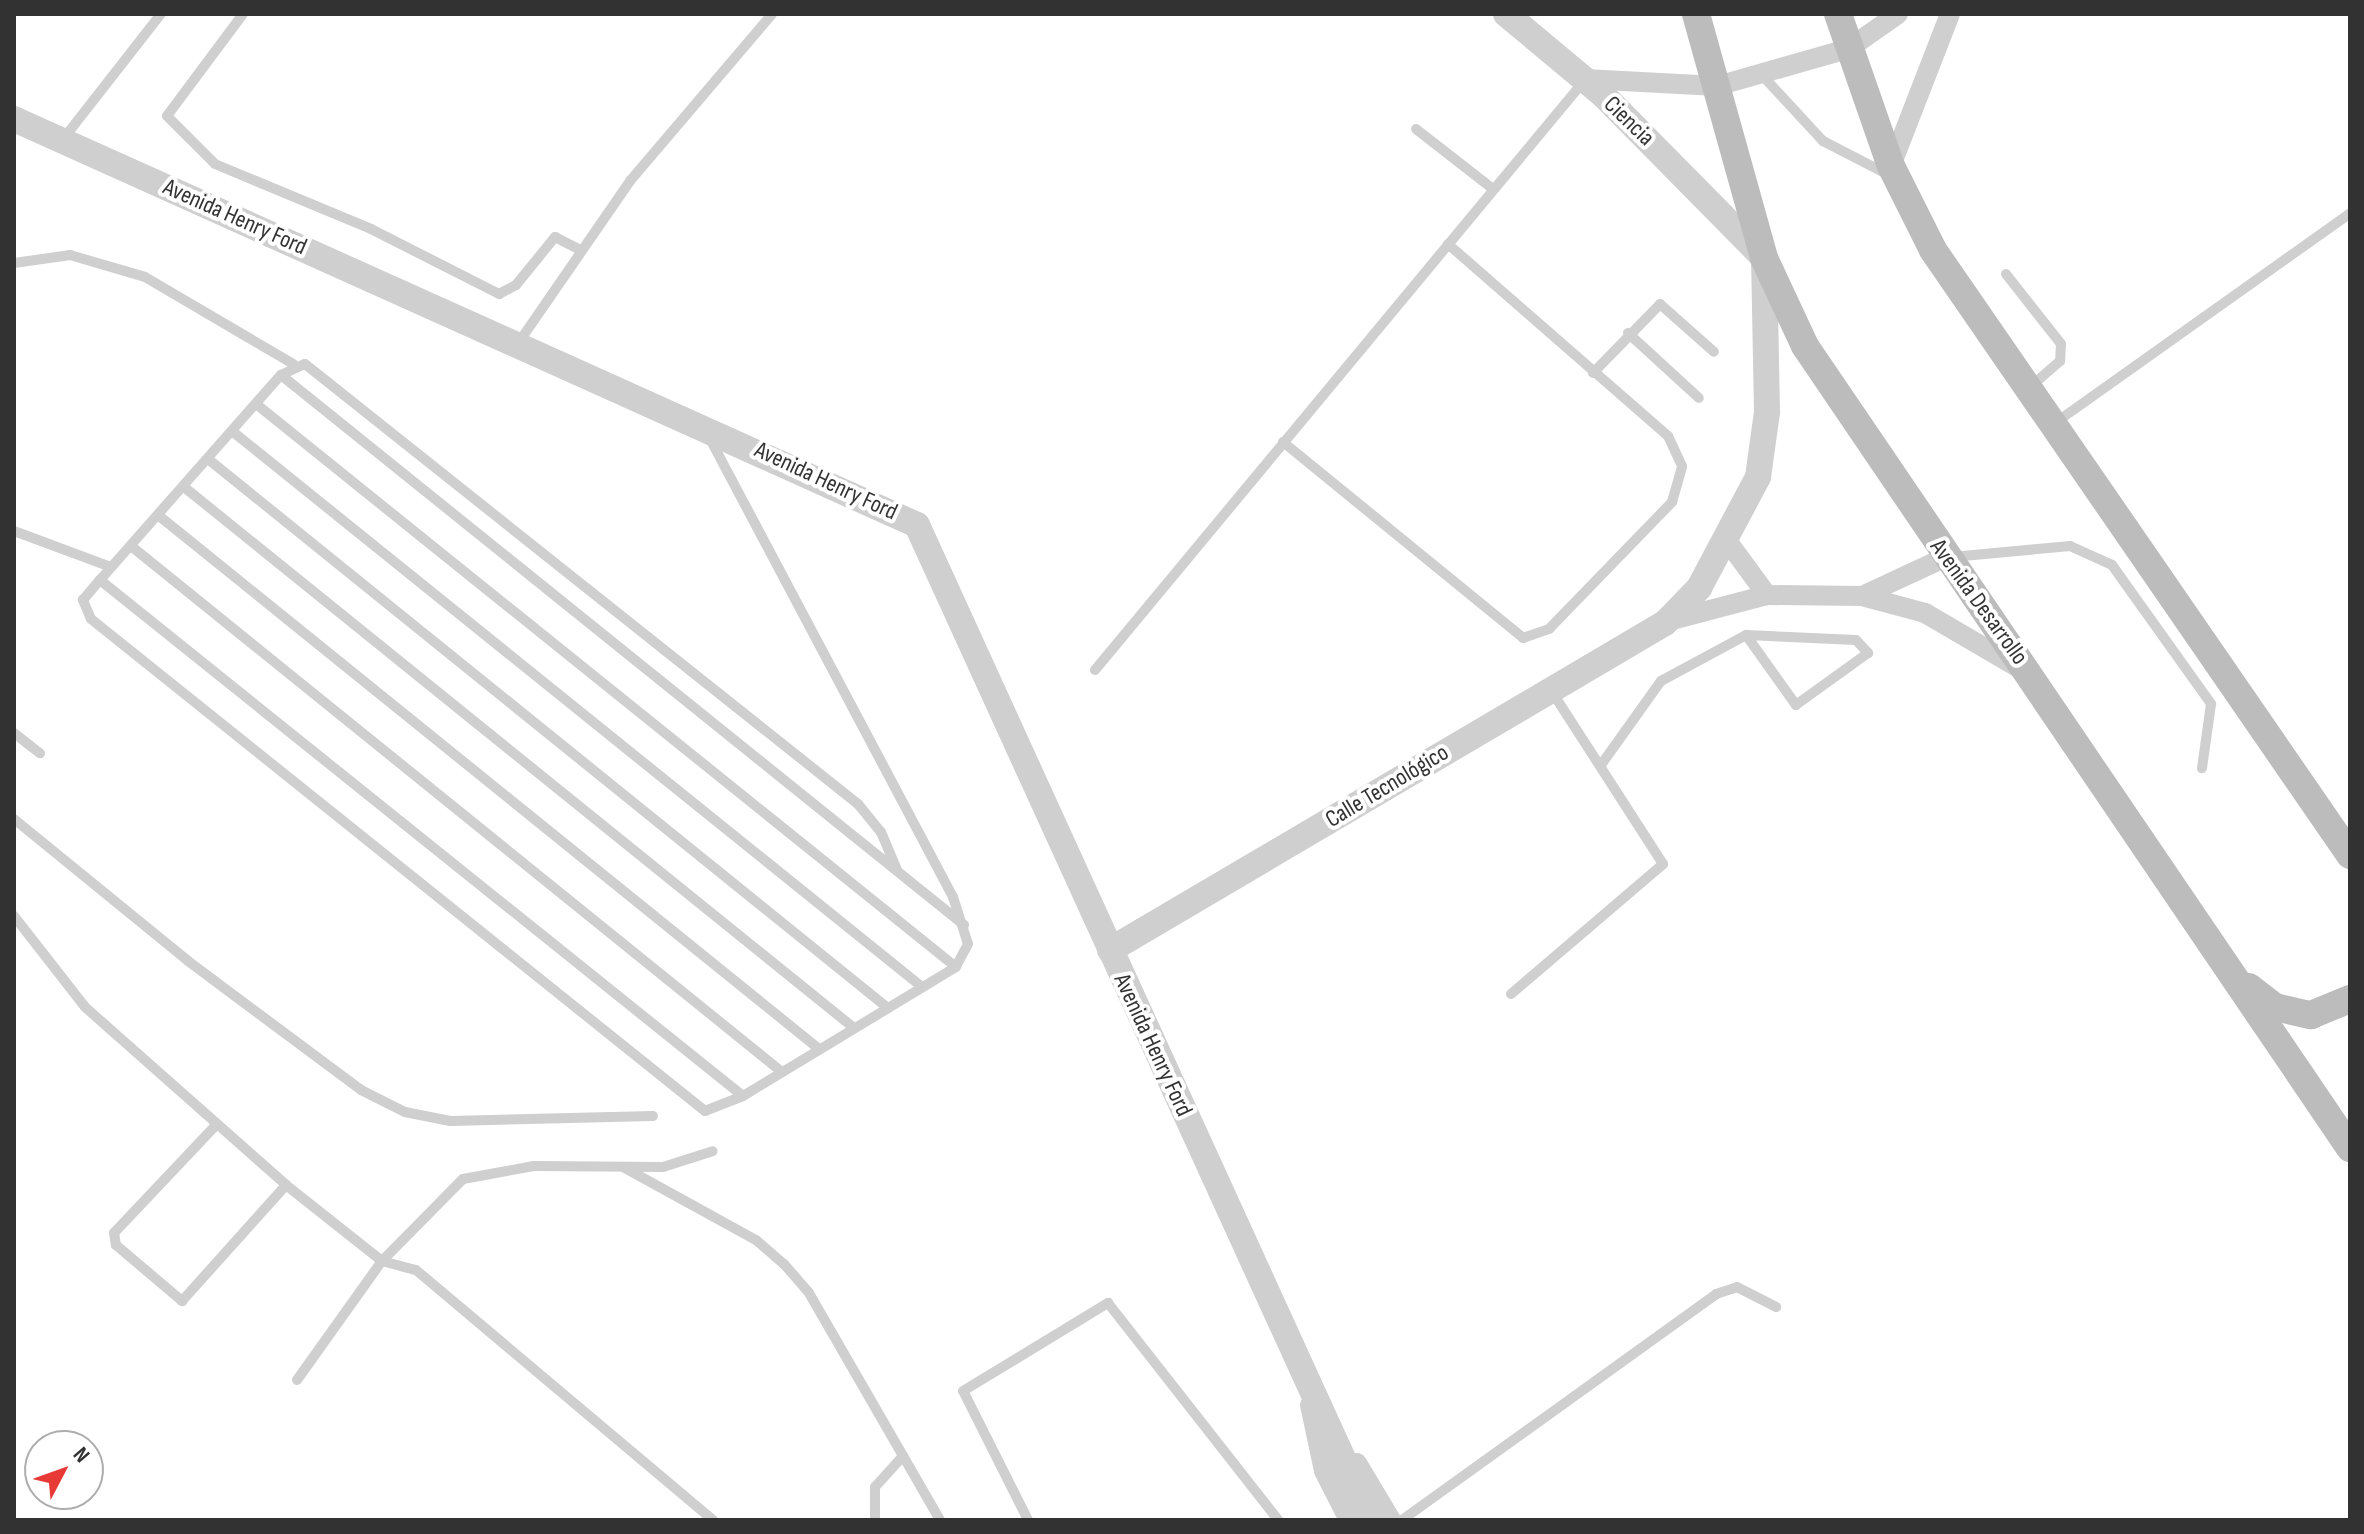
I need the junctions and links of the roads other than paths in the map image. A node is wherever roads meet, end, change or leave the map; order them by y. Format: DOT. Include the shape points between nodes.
graph roads {
  1 [pos="161,14"];
  2 [pos="243,14"];
  3 [pos="772,14"];
  4 [pos="1506,14"];
  5 [pos="1696,14"];
  6 [pos="1838,14"];
  7 [pos="1898,14"];
  8 [pos="1950,14"];
  9 [pos="1848,49"];
  10 [pos="1762,75"];
  11 [pos="1585,79"];
  12 [pos="1717,86"];
  13 [pos="14,119"];
  14 [pos="1416,129"];
  15 [pos="62,140"];
  16 [pos="1894,172"];
  17 [pos="1493,189"];
  18 [pos="2350,213"];
  19 [pos="1448,244"];
  20 [pos="580,250"];
  21 [pos="1764,258"];
  22 [pos="14,263"];
  23 [pos="2006,274"];
  24 [pos="1628,333"];
  25 [pos="519,342"];
  26 [pos="1714,352"];
  27 [pos="293,364"];
  28 [pos="1593,373"];
  29 [pos="281,375"];
  30 [pos="2028,389"];
  31 [pos="1699,398"];
  32 [pos="256,404"];
  33 [pos="700,422"];
  34 [pos="2053,424"];
  35 [pos="232,431"];
  36 [pos="1283,442"];
  37 [pos="208,459"];
  38 [pos="184,487"];
  39 [pos="158,515"];
  40 [pos="14,531"];
  41 [pos="1728,542"];
  42 [pos="131,546"];
  43 [pos="1946,557"];
  44 [pos="111,567"];
  45 [pos="100,580"];
  46 [pos="1767,595"];
  47 [pos="1862,596"];
  48 [pos="1665,623"];
  49 [pos="1746,635"];
  50 [pos="1095,670"];
  51 [pos="2034,679"];
  52 [pos="1551,690"];
  53 [pos="14,733"];
  54 [pos="40,753"];
  55 [pos="1601,765"];
  56 [pos="2202,768"];
  57 [pos="14,819"];
  58 [pos="2350,855"];
  59 [pos="897,870"];
  60 [pos="14,916"];
  61 [pos="964,925"];
  62 [pos="1110,950"];
  63 [pos="956,967"];
  64 [pos="2236,977"];
  65 [pos="922,987"];
  66 [pos="1511,994"];
  67 [pos="2350,999"];
  68 [pos="888,1008"];
  69 [pos="854,1028"];
  70 [pos="819,1049"];
  71 [pos="782,1072"];
  72 [pos="743,1096"];
  73 [pos="653,1116"];
  74 [pos="217,1124"];
  75 [pos="2350,1148"];
  76 [pos="713,1151"];
  77 [pos="623,1167"];
  78 [pos="286,1185"];
  79 [pos="382,1261"];
  80 [pos="1776,1307"];
  81 [pos="1303,1374"];
  82 [pos="297,1380"];
  83 [pos="903,1456"];
  84 [pos="713,1520"];
  85 [pos="875,1520"];
  86 [pos="940,1520"];
  87 [pos="1028,1520"];
  88 [pos="1278,1520"];
  89 [pos="1349,1520"];
  90 [pos="1371,1520"];
  91 [pos="1391,1520"];
  92 [pos="1402,1520"];
  1 -- 15 [label="lane"];
  2 -- 20 [label="lane" via="167,116 215,164 371,229 499,294 516,285 555,237"];
  3 -- 20 [label="lane"];
  4 -- 11 [label="street"];
  5 -- 12 [label="main road, Avenida Desarrollo"];
  6 -- 9 [label="main road"];
  7 -- 9 [label="street, Ciencia"];
  8 -- 16 [label="street"];
  9 -- 10 [label="street, Ciencia"];
  9 -- 16 [label="main road"];
  10 -- 12 [label="street, Ciencia"];
  10 -- 16 [label="lane" via="1823,141"];
  11 -- 12 [label="street, Ciencia"];
  11 -- 17 [label="lane"];
  11 -- 21 [label="street, Ciencia"];
  12 -- 21 [label="main road, Avenida Desarrollo"];
  13 -- 15 [label="street, Avenida Henry Ford"];
  14 -- 17 [label="lane"];
  15 -- 25 [label="street, Avenida Henry Ford"];
  16 -- 30 [label="main road" via="1933,250"];
  17 -- 19 [label="lane"];
  18 -- 34 [label="lane"];
  19 -- 28 [label="lane"];
  19 -- 36 [label="lane"];
  20 -- 25 [label="lane"];
  21 -- 41 [label="street, Calle Tecnológico" via="1766,444"];
  21 -- 43 [label="main road, Avenida Desarrollo" via="1805,346"];
  22 -- 27 [label="lane" via="70,255 145,277"];
  23 -- 30 [label="lane" via="2063,353"];
  24 -- 26 [label="lane" via="1660,304"];
  24 -- 28 [label="lane"];
  24 -- 31 [label="lane"];
  25 -- 33 [label="street, Avenida Henry Ford"];
  27 -- 29 [label="lane"];
  27 -- 59 [label="lane" via="331,378 858,804 881,832"];
  28 -- 36 [label="lane" via="1668,436 1681,482 1672,502 1537,636 1508,631"];
  29 -- 32 [label="lane"];
  29 -- 59 [label="lane"];
  30 -- 34 [label="main road"];
  32 -- 35 [label="lane"];
  32 -- 63 [label="lane"];
  33 -- 61 [label="lane"];
  33 -- 62 [label="street, Avenida Henry Ford" via="917,525"];
  34 -- 58 [label="main road"];
  35 -- 37 [label="lane"];
  35 -- 65 [label="lane"];
  36 -- 50 [label="lane"];
  37 -- 38 [label="lane"];
  37 -- 68 [label="lane"];
  38 -- 39 [label="lane"];
  38 -- 69 [label="lane"];
  39 -- 42 [label="lane"];
  39 -- 70 [label="lane"];
  40 -- 44 [label="lane"];
  41 -- 46 [label="street"];
  41 -- 48 [label="street, Calle Tecnológico"];
  42 -- 44 [label="lane"];
  42 -- 71 [label="lane"];
  43 -- 47 [label="street, Calle Tecnológico"];
  43 -- 51 [label="main road, Avenida Desarrollo"];
  43 -- 56 [label="lane" via="2070,546 2112,565 2205,692 2213,726"];
  44 -- 45 [label="lane"];
  45 -- 72 [label="lane"];
  45 -- 72 [label="lane" via="83,600 91,619 689,1102 716,1110"];
  46 -- 47 [label="street, Calle Tecnológico"];
  46 -- 48 [label="street, Calle Tecnológico"];
  47 -- 51 [label="street, Calle Tecnológico" via="1925,613"];
  48 -- 52 [label="street, Calle Tecnológico"];
  49 -- 49 [label="lane" via="1796,705 1868,653 1856,640"];
  49 -- 55 [label="lane" via="1661,681"];
  51 -- 64 [label="main road, Avenida Desarrollo"];
  52 -- 55 [label="lane"];
  52 -- 62 [label="street, Calle Tecnológico"];
  53 -- 54 [label="lane"];
  55 -- 66 [label="lane" via="1663,864"];
  57 -- 73 [label="lane" via="188,961 361,1090 405,1112 450,1121"];
  59 -- 61 [label="lane"];
  60 -- 74 [label="lane" via="85,1007"];
  61 -- 63 [label="lane" via="968,944"];
  62 -- 81 [label="street, Avenida Henry Ford"];
  63 -- 65 [label="lane"];
  64 -- 67 [label="main road" via="2275,1007 2311,1015"];
  64 -- 75 [label="main road, Avenida Desarrollo"];
  65 -- 68 [label="lane"];
  68 -- 69 [label="lane"];
  69 -- 70 [label="lane"];
  70 -- 71 [label="lane"];
  71 -- 72 [label="lane"];
  74 -- 78 [label="lane"];
  74 -- 78 [label="lane" via="114,1233 116,1245 182,1301"];
  76 -- 77 [label="lane" via="663,1167"];
  77 -- 79 [label="lane" via="481,1172 445,1192"];
  77 -- 83 [label="lane" via="756,1240 784,1264"];
  78 -- 79 [label="lane"];
  79 -- 82 [label="lane"];
  79 -- 84 [label="lane" via="416,1270"];
  80 -- 92 [label="lane" via="1737,1287 1716,1294"];
  81 -- 89 [label="street, Avenida Henry Ford" via="1324,1471"];
  81 -- 90 [label="street, Avenida Henry Ford"];
  81 -- 91 [label="street, Avenida Henry Ford"];
  83 -- 85 [label="lane" via="875,1487"];
  83 -- 86 [label="lane"];
  87 -- 88 [label="lane" via="963,1391 1108,1303"];
}
